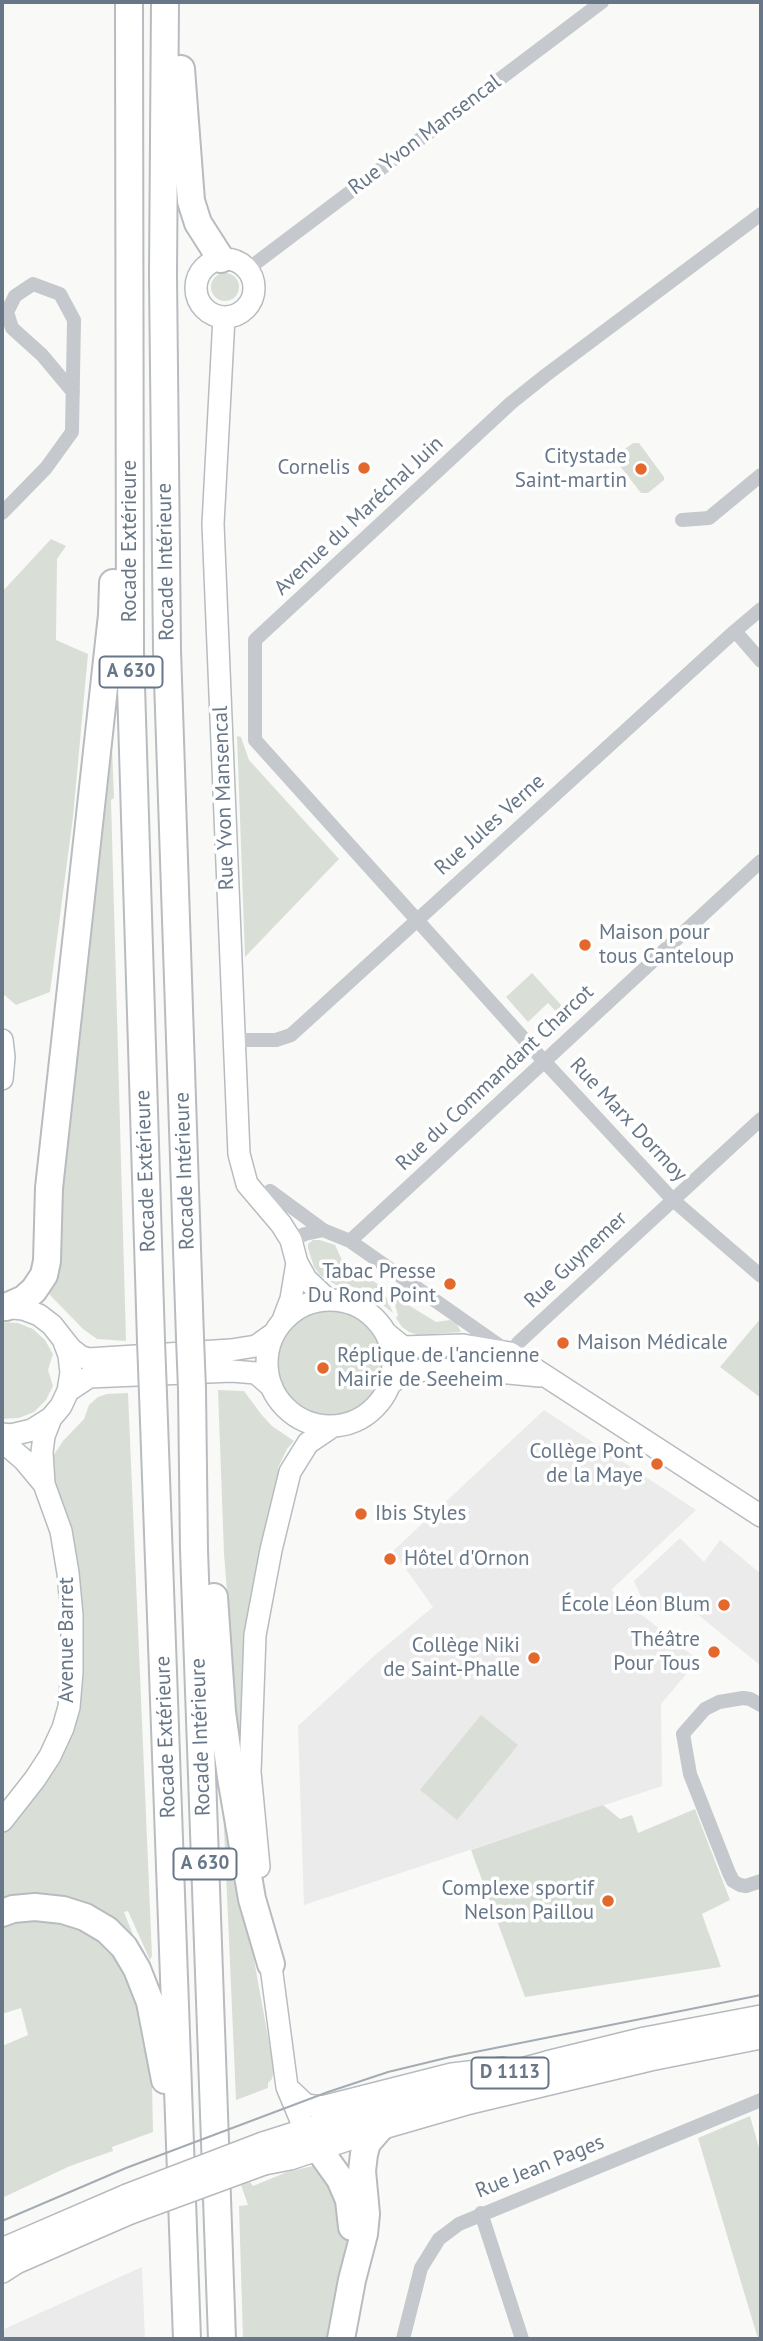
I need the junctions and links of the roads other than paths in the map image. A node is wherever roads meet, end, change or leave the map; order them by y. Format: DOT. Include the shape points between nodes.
graph roads {
  1 [pos="129,2"];
  2 [pos="167,2"];
  3 [pos="602,2"];
  4 [pos="761,214"];
  5 [pos="221,259"];
  6 [pos="248,269"];
  7 [pos="224,317"];
  8 [pos="130,326"];
  9 [pos="73,393"];
  10 [pos="761,475"];
  11 [pos="2,513"];
  12 [pos="682,520"];
  13 [pos="761,609"];
  14 [pos="734,631"];
  15 [pos="761,660"];
  16 [pos="761,861"];
  17 [pos="418,920"];
  18 [pos="2,1040"];
  19 [pos="234,1040"];
  20 [pos="543,1060"];
  21 [pos="2,1079"];
  22 [pos="761,1119"];
  23 [pos="270,1191"];
  24 [pos="673,1200"];
  25 [pos="323,1230"];
  26 [pos="291,1240"];
  27 [pos="350,1241"];
  28 [pos="298,1263"];
  29 [pos="761,1276"];
  30 [pos="327,1299"];
  31 [pos="4,1307"];
  32 [pos="278,1327"];
  33 [pos="387,1334"];
  34 [pos="63,1339"];
  35 [pos="510,1353"];
  36 [pos="545,1377"];
  37 [pos="390,1384"];
  38 [pos="272,1387"];
  39 [pos="192,1389"];
  40 [pos="68,1391"];
  41 [pos="51,1418"];
  42 [pos="333,1426"];
  43 [pos="2,1434"];
  44 [pos="2,1441"];
  45 [pos="44,1484"];
  46 [pos="761,1516"];
  47 [pos="761,1705"];
  48 [pos="2,1821"];
  49 [pos="761,1881"];
  50 [pos="2,1913"];
  51 [pos="271,1964"];
  52 [pos="761,2017"];
  53 [pos="761,2037"];
  54 [pos="547,2063"];
  55 [pos="287,2087"];
  56 [pos="761,2100"];
  57 [pos="380,2128"];
  58 [pos="311,2139"];
  59 [pos="178,2143"];
  60 [pos="128,2204"];
  61 [pos="481,2213"];
  62 [pos="2,2250"];
  63 [pos="2,2271"];
  64 [pos="352,2280"];
  65 [pos="187,2339"];
  66 [pos="222,2339"];
  67 [pos="341,2339"];
  68 [pos="403,2339"];
  69 [pos="522,2339"];
  1 -- 8 [label="highway, Rocade Extérieure / A 630"];
  2 -- 5 [label="highway" via="180,64 191,201 198,223"];
  2 -- 39 [label="highway, Rocade Intérieure / A 630, bridge" via="163,289 167,650"];
  3 -- 6 [label="street, Rue Yvon Mansencal"];
  4 -- 17 [label="street, Avenue du Maréchal Juin" via="511,403 255,640 255,740"];
  5 -- 6 [label="street"];
  5 -- 7 [label="street" via="204,268 197,294 207,310"];
  6 -- 7 [label="street" via="253,296 242,312"];
  7 -- 19 [label="street, Rue Yvon Mansencal" via="213,524"];
  8 -- 31 [label="highway" via="115,478 112,614 49,1188 47,1261 34,1290"];
  8 -- 59 [label="highway, Rocade Extérieure / A 630, bridge" via="130,653"];
  9 -- 9 [label="street" via="74,320 60,294 33,284 15,296 7,312 12,328"];
  9 -- 11 [label="street" via="72,432 46,468"];
  10 -- 12 [label="street" via="709,517"];
  13 -- 14 [label="street, Rue Jules Verne"];
  14 -- 15 [label="street"];
  14 -- 17 [label="street, Rue Jules Verne"];
  16 -- 20 [label="street, Rue du Commandant Charcot"];
  17 -- 19 [label="street, Rue Jules Verne" via="291,1035 276,1040"];
  17 -- 20 [label="street, Rue Marx Dormoy"];
  18 -- 21 [label="street"];
  19 -- 26 [label="street, Rue Yvon Mansencal" via="244,1174"];
  20 -- 24 [label="street, Rue Marx Dormoy"];
  20 -- 27 [label="street, Rue du Commandant Charcot"];
  22 -- 24 [label="street, Rue Guynemer"];
  23 -- 25 [label="street"];
  24 -- 29 [label="street, Rue Marx Dormoy"];
  24 -- 35 [label="street, Rue Guynemer"];
  25 -- 26 [label="street"];
  25 -- 27 [label="street"];
  26 -- 28 [label="street, Rue Yvon Mansencal"];
  27 -- 35 [label="street"];
  28 -- 30 [label="street, Rue Yvon Mansencal" via="306,1279"];
  28 -- 32 [label="street, Rue Yvon Mansencal"];
  30 -- 32 [label="street" via="303,1306"];
  30 -- 33 [label="street" via="362,1307"];
  31 -- 34 [label="street" via="39,1315"];
  32 -- 34 [label="street" via="256,1346 88,1359"];
  32 -- 38 [label="street" via="268,1352"];
  33 -- 35 [label="street" via="403,1347 463,1345"];
  33 -- 37 [label="street" via="393,1350"];
  34 -- 40 [label="street" via="71,1373"];
  35 -- 36 [label="street"];
  36 -- 37 [label="street" via="426,1370 405,1372"];
  36 -- 46 [label="street"];
  37 -- 42 [label="street" via="374,1409 352,1423"];
  38 -- 40 [label="street" via="256,1373 232,1371 89,1377"];
  38 -- 42 [label="street" via="285,1406 303,1420"];
  39 -- 51 [label="highway" via="211,1549 222,1712 252,1899"];
  39 -- 66 [label="highway, Rocade Intérieure / A 630"];
  40 -- 41 [label="street"];
  41 -- 43 [label="street" via="32,1430"];
  41 -- 45 [label="street, Avenue Barret" via="42,1452"];
  42 -- 51 [label="street" via="308,1443 290,1472 256,1635 250,1772"];
  44 -- 45 [label="street, Avenue Barret"];
  45 -- 48 [label="street, Avenue Barret" via="61,1531 68,1573 72,1615 69,1707 50,1756"];
  47 -- 49 [label="street" via="743,1698 719,1702 705,1709 683,1734 690,1774 733,1881 740,1885"];
  50 -- 59 [label="highway" via="63,1910 107,1930 124,1947 150,2001"];
  51 -- 55 [label="street"];
  52 -- 54 [label="main road, D 1113"];
  53 -- 57 [label="main road, D 1113" via="650,2059"];
  54 -- 55 [label="street" via="452,2074 322,2107 306,2105"];
  54 -- 58 [label="main road, D 1113"];
  55 -- 58 [label="street"];
  56 -- 61 [label="street, Rue Jean Pages"];
  57 -- 58 [label="main road, D 1113"];
  57 -- 64 [label="highway" via="364,2154 365,2234"];
  58 -- 60 [label="main road, D 1113, bridge" via="290,2158 264,2154"];
  58 -- 64 [label="highway" via="349,2200"];
  59 -- 65 [label="highway, Rocade Extérieure / A 630"];
  60 -- 62 [label="main road, D 1113"];
  60 -- 63 [label="main road, D 1113"];
  61 -- 68 [label="street, Rue Jean Pages" via="439,2239 421,2268"];
  61 -- 69 [label="street"];
  64 -- 67 [label="highway"];
}
